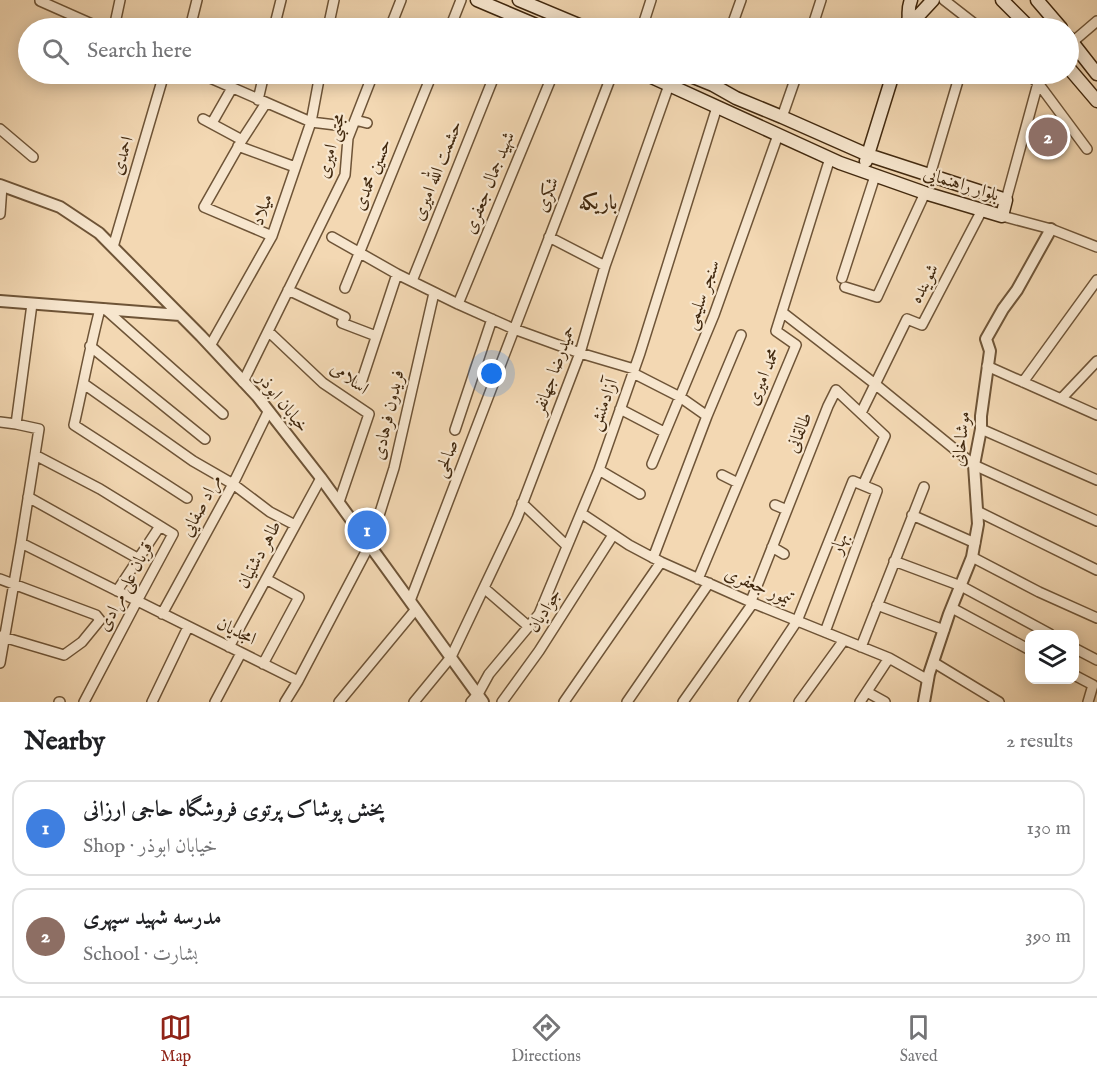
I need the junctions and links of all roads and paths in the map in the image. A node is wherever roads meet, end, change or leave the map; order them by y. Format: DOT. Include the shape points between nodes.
graph roads {
  1 [pos="120,0"];
  2 [pos="197,0"];
  3 [pos="281,0"];
  4 [pos="334,0"];
  5 [pos="401,0"];
  6 [pos="461,0"];
  7 [pos="477,0"];
  8 [pos="519,0"];
  9 [pos="651,0"];
  10 [pos="741,0"];
  11 [pos="821,0"];
  12 [pos="911,0"];
  13 [pos="933,0"];
  14 [pos="944,0"];
  15 [pos="1002,0"];
  16 [pos="1037,0"];
  17 [pos="40,1"];
  18 [pos="78,18"];
  19 [pos="116,18"];
  20 [pos="192,18"];
  21 [pos="276,18"];
  22 [pos="330,18"];
  23 [pos="394,18"];
  24 [pos="454,18"];
  25 [pos="507,18"];
  26 [pos="562,18"];
  27 [pos="645,18"];
  28 [pos="735,18"];
  29 [pos="815,18"];
  30 [pos="908,18"];
  31 [pos="916,18"];
  32 [pos="965,18"];
  33 [pos="1020,18"];
  34 [pos="1052,18"];
  35 [pos="1097,21"];
  36 [pos="1079,35"];
  37 [pos="1079,53"];
  38 [pos="1097,74"];
  39 [pos="1079,81"];
  40 [pos="162,84"];
  41 [pos="223,84"];
  42 [pos="263,84"];
  43 [pos="318,84"];
  44 [pos="369,84"];
  45 [pos="428,84"];
  46 [pos="491,84"];
  47 [pos="549,84"];
  48 [pos="608,84"];
  49 [pos="721,84"];
  50 [pos="794,84"];
  51 [pos="890,84"];
  52 [pos="957,84"];
  53 [pos="1038,84"];
  54 [pos="1039,84"];
  55 [pos="669,85"];
  56 [pos="232,88"];
  57 [pos="262,101"];
  58 [pos="1097,101"];
  59 [pos="717,107"];
  60 [pos="783,117"];
  61 [pos="203,118"];
  62 [pos="311,122"];
  63 [pos="212,123"];
  64 [pos="354,123"];
  65 [pos="367,123"];
  66 [pos="0,129"];
  67 [pos="778,135"];
  68 [pos="240,143"];
  69 [pos="1087,149"];
  70 [pos="868,155"];
  71 [pos="33,157"];
  72 [pos="830,158"];
  73 [pos="295,167"];
  74 [pos="869,174"];
  75 [pos="930,175"];
  76 [pos="1,186"];
  77 [pos="925,194"];
  78 [pos="1006,200"];
  79 [pos="982,210"];
  80 [pos="0,214"];
  81 [pos="1002,216"];
  82 [pos="1051,229"];
  83 [pos="272,236"];
  84 [pos="332,237"];
  85 [pos="549,237"];
  86 [pos="113,247"];
  87 [pos="1097,247"];
  88 [pos="360,252"];
  89 [pos="605,266"];
  90 [pos="397,274"];
  91 [pos="1097,280"];
  92 [pos="412,281"];
  93 [pos="345,288"];
  94 [pos="288,291"];
  95 [pos="434,293"];
  96 [pos="0,301"];
  97 [pos="32,304"];
  98 [pos="458,304"];
  99 [pos="103,309"];
  100 [pos="782,312"];
  101 [pos="180,315"];
  102 [pos="492,319"];
  103 [pos="514,329"];
  104 [pos="268,331"];
  105 [pos="741,335"];
  106 [pos="376,336"];
  107 [pos="90,346"];
  108 [pos="210,346"];
  109 [pos="580,354"];
  110 [pos="1097,361"];
  111 [pos="987,366"];
  112 [pos="634,371"];
  113 [pos="243,382"];
  114 [pos="1023,382"];
  115 [pos="361,383"];
  116 [pos="84,384"];
  117 [pos="875,384"];
  118 [pos="680,397"];
  119 [pos="1061,399"];
  120 [pos="620,409"];
  121 [pos="268,412"];
  122 [pos="861,413"];
  123 [pos="223,414"];
  124 [pos="1097,415"];
  125 [pos="707,416"];
  126 [pos="0,422"];
  127 [pos="16,424"];
  128 [pos="981,429"];
  129 [pos="455,430"];
  130 [pos="664,432"];
  131 [pos="205,439"];
  132 [pos="35,455"];
  133 [pos="652,464"];
  134 [pos="974,465"];
  135 [pos="598,470"];
  136 [pos="722,476"];
  137 [pos="321,478"];
  138 [pos="1097,480"];
  139 [pos="738,483"];
  140 [pos="233,484"];
  141 [pos="863,485"];
  142 [pos="924,487"];
  143 [pos="640,494"];
  144 [pos="28,497"];
  145 [pos="187,498"];
  146 [pos="339,502"];
  147 [pos="522,503"];
  148 [pos="776,505"];
  149 [pos="787,510"];
  150 [pos="977,511"];
  151 [pos="581,513"];
  152 [pos="912,515"];
  153 [pos="1097,521"];
  154 [pos="295,525"];
  155 [pos="160,526"];
  156 [pos="613,535"];
  157 [pos="21,543"];
  158 [pos="975,543"];
  159 [pos="369,544"];
  160 [pos="567,546"];
  161 [pos="772,547"];
  162 [pos="784,554"];
  163 [pos="972,557"];
  164 [pos="139,559"];
  165 [pos="657,560"];
  166 [pos="894,561"];
  167 [pos="1097,570"];
  168 [pos="0,579"];
  169 [pos="266,579"];
  170 [pos="698,579"];
  171 [pos="13,583"];
  172 [pos="709,583"];
  173 [pos="961,586"];
  174 [pos="484,588"];
  175 [pos="117,591"];
  176 [pos="137,601"];
  177 [pos="752,602"];
  178 [pos="413,605"];
  179 [pos="878,605"];
  180 [pos="952,608"];
  181 [pos="162,614"];
  182 [pos="1097,618"];
  183 [pos="797,621"];
  184 [pos="528,626"];
  185 [pos="188,627"];
  186 [pos="944,630"];
  187 [pos="1043,630"];
  188 [pos="825,632"];
  189 [pos="2,636"];
  190 [pos="844,640"];
  191 [pos="229,647"];
  192 [pos="861,647"];
  193 [pos="1025,648"];
  194 [pos="1079,651"];
  195 [pos="241,653"];
  196 [pos="451,657"];
  197 [pos="889,658"];
  198 [pos="1097,660"];
  199 [pos="933,662"];
  200 [pos="0,663"];
  201 [pos="263,664"];
  202 [pos="1079,678"];
  203 [pos="928,680"];
  204 [pos="298,681"];
  205 [pos="867,692"];
  206 [pos="477,699"];
  207 [pos="84,702"];
  208 [pos="152,702"];
  209 [pos="215,702"];
  210 [pos="285,702"];
  211 [pos="339,702"];
  212 [pos="414,702"];
  213 [pos="502,702"];
  214 [pos="564,702"];
  215 [pos="627,702"];
  216 [pos="683,702"];
  217 [pos="743,702"];
  218 [pos="799,702"];
  219 [pos="860,702"];
  220 [pos="885,702"];
  221 [pos="924,702"];
  222 [pos="999,702"];
  223 [pos="1088,702"];
  1 -- 19 [label="street"];
  2 -- 20 [label="street"];
  3 -- 21 [label="street"];
  4 -- 22 [label="street"];
  5 -- 23 [label="street"];
  6 -- 24 [label="street"];
  7 -- 25 [label="main road"];
  8 -- 26 [label="main road"];
  9 -- 27 [label="street"];
  10 -- 28 [label="street"];
  11 -- 29 [label="street"];
  12 -- 30 [label="main road"];
  13 -- 31 [label="main road"];
  14 -- 32 [label="street"];
  15 -- 33 [label="main road"];
  16 -- 34 [label="main road"];
  17 -- 18 [label="street"];
  35 -- 36 [label="street"];
  37 -- 38 [label="main road"];
  39 -- 58 [label="main road"];
  40 -- 86 [label="street, احمدی"];
  41 -- 56 [label="street"];
  42 -- 57 [label="street"];
  43 -- 62 [label="street, میلاد"];
  44 -- 64 [label="street, مجتبی امیری"];
  45 -- 88 [label="street, حسین محمدی"];
  46 -- 92 [label="street, حشمت الله امیری"];
  47 -- 98 [label="street, شهید جمال جعفری"];
  48 -- 85 [label="street, شکری"];
  49 -- 60 [label="main road, بلوار راهنمایی" via="736,98"];
  50 -- 60 [label="street"];
  51 -- 70 [label="main road"];
  52 -- 75 [label="street"];
  53 -- 78 [label="street"];
  54 -- 69 [label="street"];
  55 -- 59 [label="main road, بلوار راهنمایی"];
  55 -- 89 [label="street, حمیدرضا جهانفر"];
  56 -- 57 [label="street"];
  56 -- 63 [label="street"];
  57 -- 62 [label="street"];
  57 -- 68 [label="street"];
  59 -- 67 [label="main road, بلوار راهنمایی"];
  59 -- 112 [label="street, آزادمنش"];
  60 -- 70 [label="main road, بلوار راهنمایی"];
  61 -- 63 [label="street"];
  62 -- 64 [label="street"];
  62 -- 73 [label="street, میلاد"];
  63 -- 68 [label="street"];
  64 -- 65 [label="street"];
  64 -- 94 [label="street, مجتبی امیری" via="348,138 345,175"];
  66 -- 71 [label="street"];
  67 -- 72 [label="main road, بلوار راهنمایی"];
  67 -- 118 [label="street, سنجر سلیمی" via="714,315"];
  68 -- 73 [label="street"];
  68 -- 83 [label="street" via="204,207"];
  70 -- 74 [label="main road"];
  70 -- 75 [label="main road, بلوار راهنمایی"];
  72 -- 74 [label="main road, بلوار راهنمایی"];
  72 -- 100 [label="street, محمد امیری"];
  73 -- 83 [label="street, میلاد"];
  74 -- 77 [label="main road, بلوار راهنمایی"];
  74 -- 77 [label="street" via="844,282 877,297"];
  75 -- 78 [label="main road, بلوار راهنمایی"];
  76 -- 80 [label="street"];
  76 -- 86 [label="street, خیابان ابوذر" via="60,207"];
  77 -- 79 [label="main road, بلوار راهنمایی"];
  78 -- 81 [label="main road, بلوار راهنمایی"];
  79 -- 81 [label="main road, بلوار راهنمایی"];
  79 -- 117 [label="street, شوینده" via="922,325 907,319"];
  81 -- 82 [label="street"];
  82 -- 87 [label="street"];
  82 -- 111 [label="street, موشاخانی" via="986,339 990,351"];
  83 -- 108 [label="street, میلاد"];
  84 -- 88 [label="street"];
  85 -- 89 [label="street"];
  85 -- 103 [label="street, شکری"];
  86 -- 101 [label="street, خیابان ابوذر"];
  88 -- 90 [label="street"];
  88 -- 93 [label="street, حسین محمدی"];
  89 -- 109 [label="street, حمیدرضا جهانفر"];
  90 -- 92 [label="street"];
  90 -- 106 [label="street"];
  91 -- 114 [label="street"];
  92 -- 95 [label="street"];
  94 -- 104 [label="street, مجتبی امیری"];
  94 -- 106 [label="street" via="345,317 342,323"];
  95 -- 98 [label="street"];
  95 -- 159 [label="street, فریدون فرهادی" via="394,468"];
  96 -- 97 [label="street"];
  97 -- 99 [label="street"];
  97 -- 127 [label="street"];
  98 -- 102 [label="street"];
  99 -- 101 [label="street"];
  99 -- 107 [label="street"];
  99 -- 123 [label="street"];
  100 -- 117 [label="street"];
  100 -- 139 [label="street, محمد امیری" via="776,331 796,345"];
  101 -- 108 [label="street, خیابان ابوذر"];
  102 -- 103 [label="street"];
  102 -- 129 [label="street"];
  103 -- 109 [label="street"];
  103 -- 178 [label="street, صالحی"];
  104 -- 113 [label="street, مجتبی امیری"];
  104 -- 146 [label="street, اسلامی" via="323,383 369,414"];
  105 -- 125 [label="street"];
  106 -- 115 [label="street"];
  107 -- 116 [label="street"];
  107 -- 131 [label="street"];
  108 -- 113 [label="street, خیابان ابوذر"];
  109 -- 112 [label="street"];
  109 -- 147 [label="street, حمیدرضا جهانفر"];
  110 -- 119 [label="street"];
  111 -- 114 [label="street"];
  111 -- 128 [label="street, موشاخانی"];
  112 -- 118 [label="street"];
  112 -- 120 [label="street, آزادمنش"];
  113 -- 121 [label="street, خیابان ابوذر"];
  114 -- 119 [label="street"];
  116 -- 140 [label="street" via="193,461"];
  116 -- 145 [label="street" via="74,425"];
  117 -- 122 [label="street"];
  117 -- 134 [label="street"];
  118 -- 125 [label="street"];
  118 -- 130 [label="street, سنجر سلیمی"];
  119 -- 124 [label="street"];
  120 -- 130 [label="street"];
  120 -- 135 [label="street, آزادمنش"];
  121 -- 137 [label="street, خیابان ابوذر"];
  121 -- 140 [label="street, مراد صفایی"];
  122 -- 141 [label="street, طالقانی" via="885,436"];
  122 -- 149 [label="street, طالقانی" via="836,390"];
  125 -- 165 [label="street"];
  126 -- 127 [label="street"];
  127 -- 132 [label="street" via="39,429"];
  128 -- 134 [label="street, موشاخانی"];
  128 -- 138 [label="street"];
  130 -- 133 [label="street, سنجر سلیمی"];
  132 -- 144 [label="street"];
  132 -- 155 [label="street, قربان علی مرادی"];
  134 -- 150 [label="street, موشاخانی"];
  134 -- 153 [label="street"];
  135 -- 143 [label="street"];
  135 -- 151 [label="street, آزادمنش"];
  136 -- 139 [label="street"];
  137 -- 146 [label="street, خیابان ابوذر"];
  137 -- 154 [label="street, طاهر دشتیان"];
  139 -- 170 [label="street, محمد امیری"];
  140 -- 154 [label="street"];
  140 -- 181 [label="street, مراد صفایی"];
  141 -- 183 [label="street" via="853,481"];
  141 -- 188 [label="street, بهار" via="877,491"];
  142 -- 152 [label="street"];
  144 -- 157 [label="street"];
  144 -- 164 [label="street"];
  146 -- 159 [label="street, خیابان ابوذر"];
  147 -- 160 [label="street"];
  147 -- 174 [label="street, حمیدرضا جهانفر"];
  148 -- 149 [label="street"];
  149 -- 161 [label="street, طالقانی"];
  150 -- 158 [label="street, موشاخانی"];
  150 -- 167 [label="street"];
  151 -- 156 [label="street, تیمور جعفری"];
  151 -- 160 [label="street, آزادمنش"];
  152 -- 158 [label="street"];
  152 -- 166 [label="street"];
  154 -- 169 [label="street, طاهر دشتیان"];
  155 -- 164 [label="street"];
  155 -- 176 [label="street, قربان علی مرادی" via="173,534"];
  156 -- 165 [label="street, تیمور جعفری"];
  156 -- 213 [label="street, جوادیان"];
  157 -- 171 [label="street"];
  157 -- 175 [label="street, امجدیان"];
  158 -- 163 [label="street, موشاخانی"];
  159 -- 178 [label="street, خیابان ابوذر"];
  159 -- 204 [label="street"];
  160 -- 184 [label="street, آزادمنش" via="539,614"];
  161 -- 162 [label="street"];
  161 -- 177 [label="street, طالقانی"];
  163 -- 173 [label="street, موشاخانی"];
  163 -- 182 [label="street"];
  164 -- 175 [label="street"];
  165 -- 170 [label="street, تیمور جعفری"];
  165 -- 214 [label="street"];
  166 -- 173 [label="street"];
  166 -- 179 [label="street"];
  168 -- 171 [label="street"];
  169 -- 191 [label="street, طاهر دشتیان"];
  169 -- 201 [label="street" via="299,597"];
  170 -- 172 [label="street, تیمور جعفری"];
  171 -- 189 [label="street"];
  171 -- 189 [label="street" via="96,615 100,620 82,642 64,655"];
  172 -- 177 [label="street, تیمور جعفری"];
  172 -- 215 [label="street"];
  173 -- 180 [label="street, موشاخانی"];
  173 -- 187 [label="street"];
  174 -- 184 [label="street"];
  174 -- 196 [label="street, حمیدرضا جهانفر"];
  175 -- 176 [label="street, امجدیان"];
  176 -- 181 [label="street, امجدیان"];
  176 -- 207 [label="street, قربان علی مرادی"];
  177 -- 183 [label="street, تیمور جعفری"];
  177 -- 216 [label="street, طالقانی"];
  178 -- 196 [label="street, خیابان ابوذر"];
  178 -- 211 [label="street, صالحی"];
  179 -- 186 [label="street"];
  179 -- 192 [label="street"];
  180 -- 186 [label="street, موشاخانی"];
  180 -- 193 [label="street"];
  181 -- 185 [label="street, امجدیان"];
  183 -- 188 [label="street, تیمور جعفری"];
  183 -- 217 [label="street"];
  184 -- 206 [label="street, آزادمنش" via="489,674"];
  185 -- 191 [label="street, امجدیان"];
  185 -- 208 [label="street"];
  186 -- 199 [label="street, موشاخانی"];
  188 -- 190 [label="street, تیمور جعفری"];
  189 -- 200 [label="street"];
  190 -- 192 [label="street, تیمور جعفری"];
  190 -- 218 [label="street"];
  191 -- 195 [label="street, امجدیان"];
  192 -- 197 [label="street, تیمور جعفری"];
  194 -- 198 [label="street"];
  195 -- 201 [label="street, امجدیان"];
  195 -- 209 [label="street"];
  196 -- 206 [label="street, خیابان ابوذر"];
  196 -- 212 [label="street, حمیدرضا جهانفر"];
  197 -- 203 [label="street, تیمور جعفری"];
  197 -- 205 [label="street"];
  199 -- 203 [label="street, موشاخانی"];
  199 -- 222 [label="street"];
  201 -- 204 [label="street, امجدیان"];
  202 -- 223 [label="street" via="1093,685"];
  203 -- 221 [label="street, موشاخانی"];
  204 -- 210 [label="street"];
  205 -- 219 [label="street"];
  205 -- 220 [label="street"];
}
